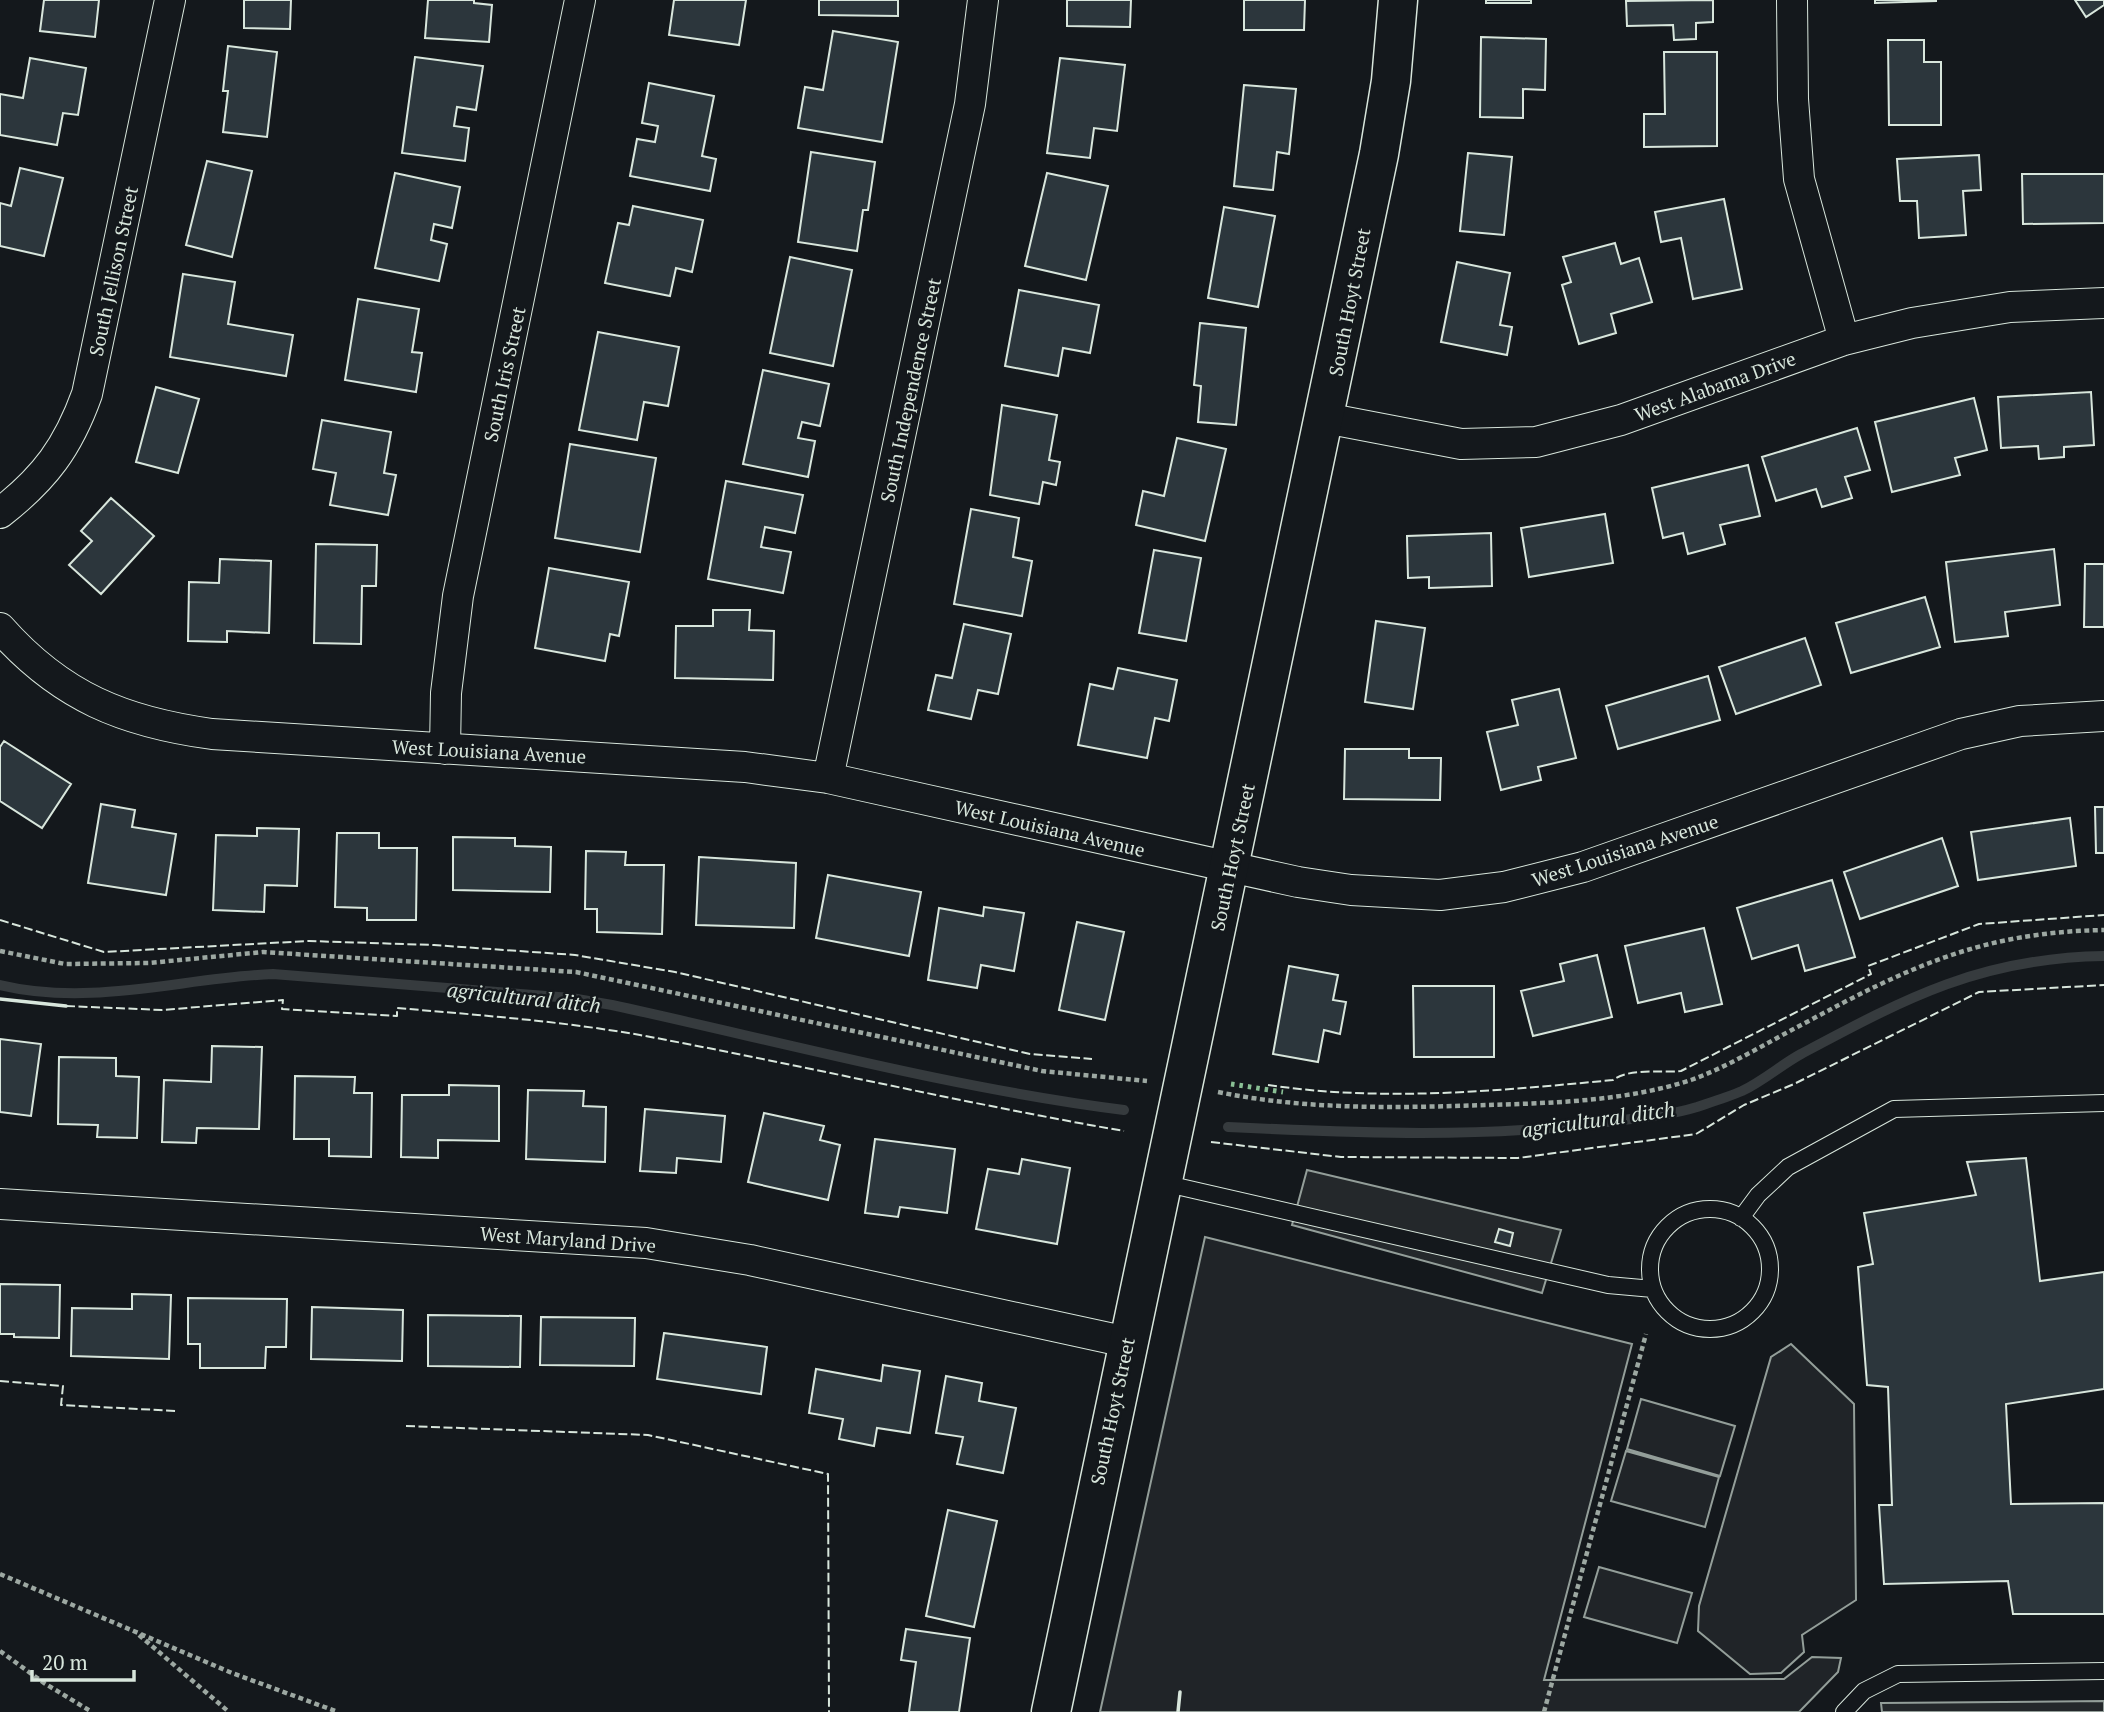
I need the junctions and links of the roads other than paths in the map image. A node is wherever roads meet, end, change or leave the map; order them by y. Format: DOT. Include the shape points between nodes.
graph roads {
  1 [pos="170,0"];
  2 [pos="580,0"];
  3 [pos="983,0"];
  4 [pos="1398,0"];
  5 [pos="1792,0"];
  6 [pos="2104,303"];
  7 [pos="1844,340"];
  8 [pos="1325,418"];
  9 [pos="0,513"];
  10 [pos="0,628"];
  11 [pos="2104,716"];
  12 [pos="445,749"];
  13 [pos="828,778"];
  14 [pos="1229,868"];
  15 [pos="2104,1103"];
  16 [pos="1161,1182"];
  17 [pos="0,1204"];
  18 [pos="1741,1217"];
  19 [pos="1653,1289"];
  20 [pos="1127,1342"];
  21 [pos="2104,1671"];
  22 [pos="1051,1712"];
  23 [pos="1844,1712"];
  1 -- 9 [label="street, South Jellison Street" via="87,394 69,440 48,469"];
  2 -- 12 [label="street, South Iris Street" via="458,596 448,668"];
  3 -- 13 [label="street, South Independence Street" via="970,104"];
  4 -- 8 [label="street, South Hoyt Street" via="1381,142"];
  5 -- 7 [label="street" via="1800,179"];
  6 -- 7 [label="street, West Alabama Drive" via="1958,314"];
  7 -- 8 [label="street, West Alabama Drive" via="1621,420 1536,442 1461,444"];
  8 -- 14 [label="street, South Hoyt Street"];
  10 -- 12 [label="street, West Louisiana Avenue" via="28,658 76,694 158,726 212,734"];
  11 -- 14 [label="street, West Louisiana Avenue" via="2020,721 1961,734 1583,867 1504,887 1440,895 1382,893"];
  12 -- 13 [label="street, West Louisiana Avenue" via="666,761"];
  13 -- 14 [label="street, West Louisiana Avenue"];
  14 -- 16 [label="street, South Hoyt Street"];
  15 -- 18 [label="lane" via="1894,1109 1788,1167"];
  16 -- 19 [label="lane" via="1608,1285"];
  16 -- 20 [label="street, South Hoyt Street"];
  17 -- 20 [label="street, West Maryland Drive" via="646,1243 750,1260"];
  18 -- 19 [label="lane" via="1715,1208 1694,1210 1676,1219 1652,1250"];
  18 -- 19 [label="lane" via="1764,1241 1770,1260 1766,1290 1750,1315 1724,1327 1694,1327 1676,1319"];
  20 -- 22 [label="street, South Hoyt Street"];
  21 -- 23 [label="lane" via="1898,1674 1864,1691"];
}
